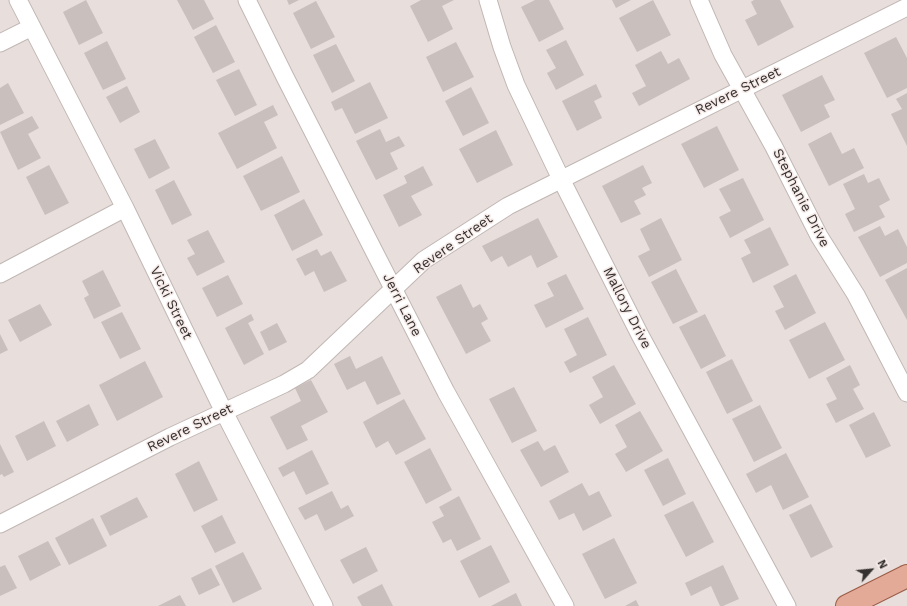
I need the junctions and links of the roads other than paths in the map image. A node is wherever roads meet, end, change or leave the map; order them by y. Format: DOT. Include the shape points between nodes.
graph roads {
  1 [pos="18,0"];
  2 [pos="247,0"];
  3 [pos="488,0"];
  4 [pos="699,0"];
  5 [pos="907,7"];
  6 [pos="32,28"];
  7 [pos="0,43"];
  8 [pos="741,89"];
  9 [pos="561,179"];
  10 [pos="125,208"];
  11 [pos="0,274"];
  12 [pos="394,289"];
  13 [pos="907,393"];
  14 [pos="224,412"];
  15 [pos="0,524"];
  16 [pos="907,576"];
  17 [pos="324,606"];
  18 [pos="565,606"];
  19 [pos="787,606"];
  20 [pos="847,606"];
  1 -- 6 [label="street, Vicki Street"];
  2 -- 12 [label="street, Jerri Lane"];
  3 -- 9 [label="street, Mallory Drive" via="516,84"];
  4 -- 8 [label="street, Stephanie Drive" via="723,56"];
  5 -- 8 [label="street, Revere Street"];
  6 -- 7 [label="street"];
  6 -- 10 [label="street, Vicki Street"];
  8 -- 9 [label="street, Revere Street"];
  8 -- 13 [label="street, Stephanie Drive" via="819,236 856,295"];
  9 -- 12 [label="street, Revere Street" via="508,206 424,260"];
  9 -- 19 [label="street, Mallory Drive" via="640,335"];
  10 -- 11 [label="street"];
  10 -- 14 [label="street, Vicki Street"];
  12 -- 14 [label="street, Revere Street" via="308,370"];
  12 -- 18 [label="street, Jerri Lane" via="446,392"];
  14 -- 15 [label="street, Revere Street"];
  14 -- 17 [label="street, Vicki Street"];
  16 -- 20 [label="main road"];
}
